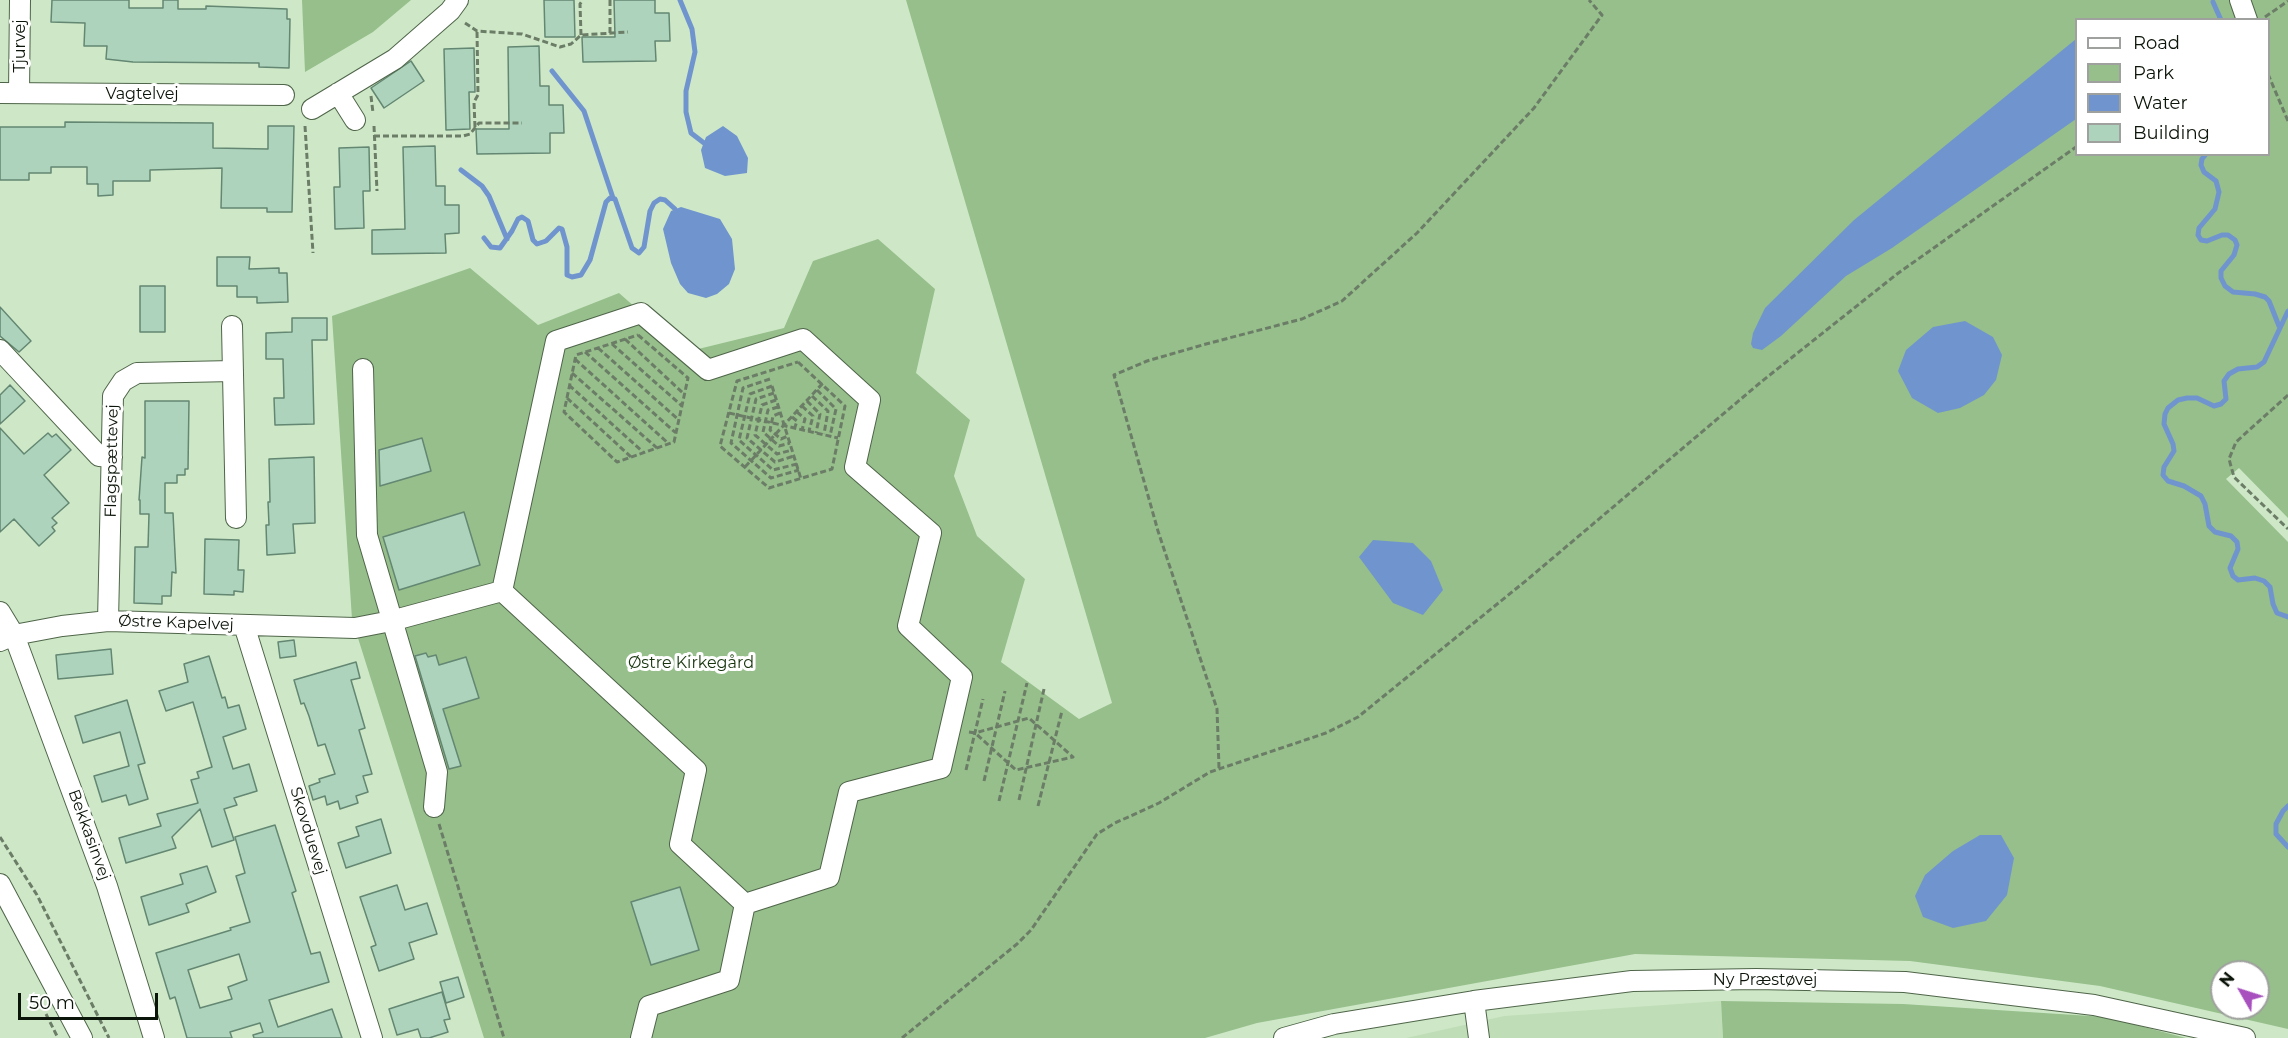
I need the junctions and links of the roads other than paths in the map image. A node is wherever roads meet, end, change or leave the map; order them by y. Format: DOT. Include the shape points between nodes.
graph roads {
  1 [pos="20,0"];
  2 [pos="2240,0"];
  3 [pos="454,6"];
  4 [pos="2246,18"];
  5 [pos="10,93"];
  6 [pos="338,93"];
  7 [pos="284,95"];
  8 [pos="312,109"];
  9 [pos="355,120"];
  10 [pos="232,326"];
  11 [pos="0,350"];
  12 [pos="363,369"];
  13 [pos="233,371"];
  14 [pos="112,457"];
  15 [pos="236,518"];
  16 [pos="502,591"];
  17 [pos="0,612"];
  18 [pos="108,621"];
  19 [pos="392,621"];
  20 [pos="244,625"];
  21 [pos="7,638"];
  22 [pos="434,807"];
  23 [pos="0,884"];
  24 [pos="745,904"];
  25 [pos="1474,1001"];
  26 [pos="82,1038"];
  27 [pos="154,1038"];
  28 [pos="372,1038"];
  29 [pos="641,1038"];
  30 [pos="1284,1038"];
  31 [pos="1479,1038"];
  32 [pos="2245,1038"];
  1 -- 5 [label="street, Tjurvej"];
  2 -- 4 [label="street"];
  3 -- 6 [label="street" via="395,59"];
  5 -- 7 [label="street, Vagtelvej"];
  6 -- 8 [label="street"];
  6 -- 9 [label="street"];
  10 -- 13 [label="street"];
  11 -- 14 [label="street" via="99,456"];
  12 -- 19 [label="street" via="367,535"];
  13 -- 14 [label="street, Flagspættevej" via="136,373 123,381 113,396"];
  13 -- 15 [label="street"];
  14 -- 18 [label="street, Flagspættevej"];
  16 -- 19 [label="street, Østre Kapelvej"];
  16 -- 24 [label="street" via="696,770 680,844"];
  16 -- 24 [label="street" via="556,340 641,313 708,370 803,339 870,400 855,467 931,533 908,626 962,677 941,768 849,792 829,878"];
  17 -- 21 [label="street, Bekkasinvej"];
  18 -- 20 [label="street, Østre Kapelvej"];
  18 -- 21 [label="street, Østre Kapelvej"];
  19 -- 20 [label="street, Østre Kapelvej" via="355,628"];
  19 -- 22 [label="street" via="437,772"];
  20 -- 28 [label="street, Skovduevej"];
  21 -- 27 [label="street, Bekkasinvej" via="108,886"];
  23 -- 26 [label="street"];
  24 -- 29 [label="street" via="729,980 649,1006"];
  25 -- 30 [label="street, Ny Præstøvej" via="1334,1024"];
  25 -- 31 [label="street"];
  25 -- 32 [label="street, Ny Præstøvej" via="1632,981 1905,982 2094,1005"];
}
